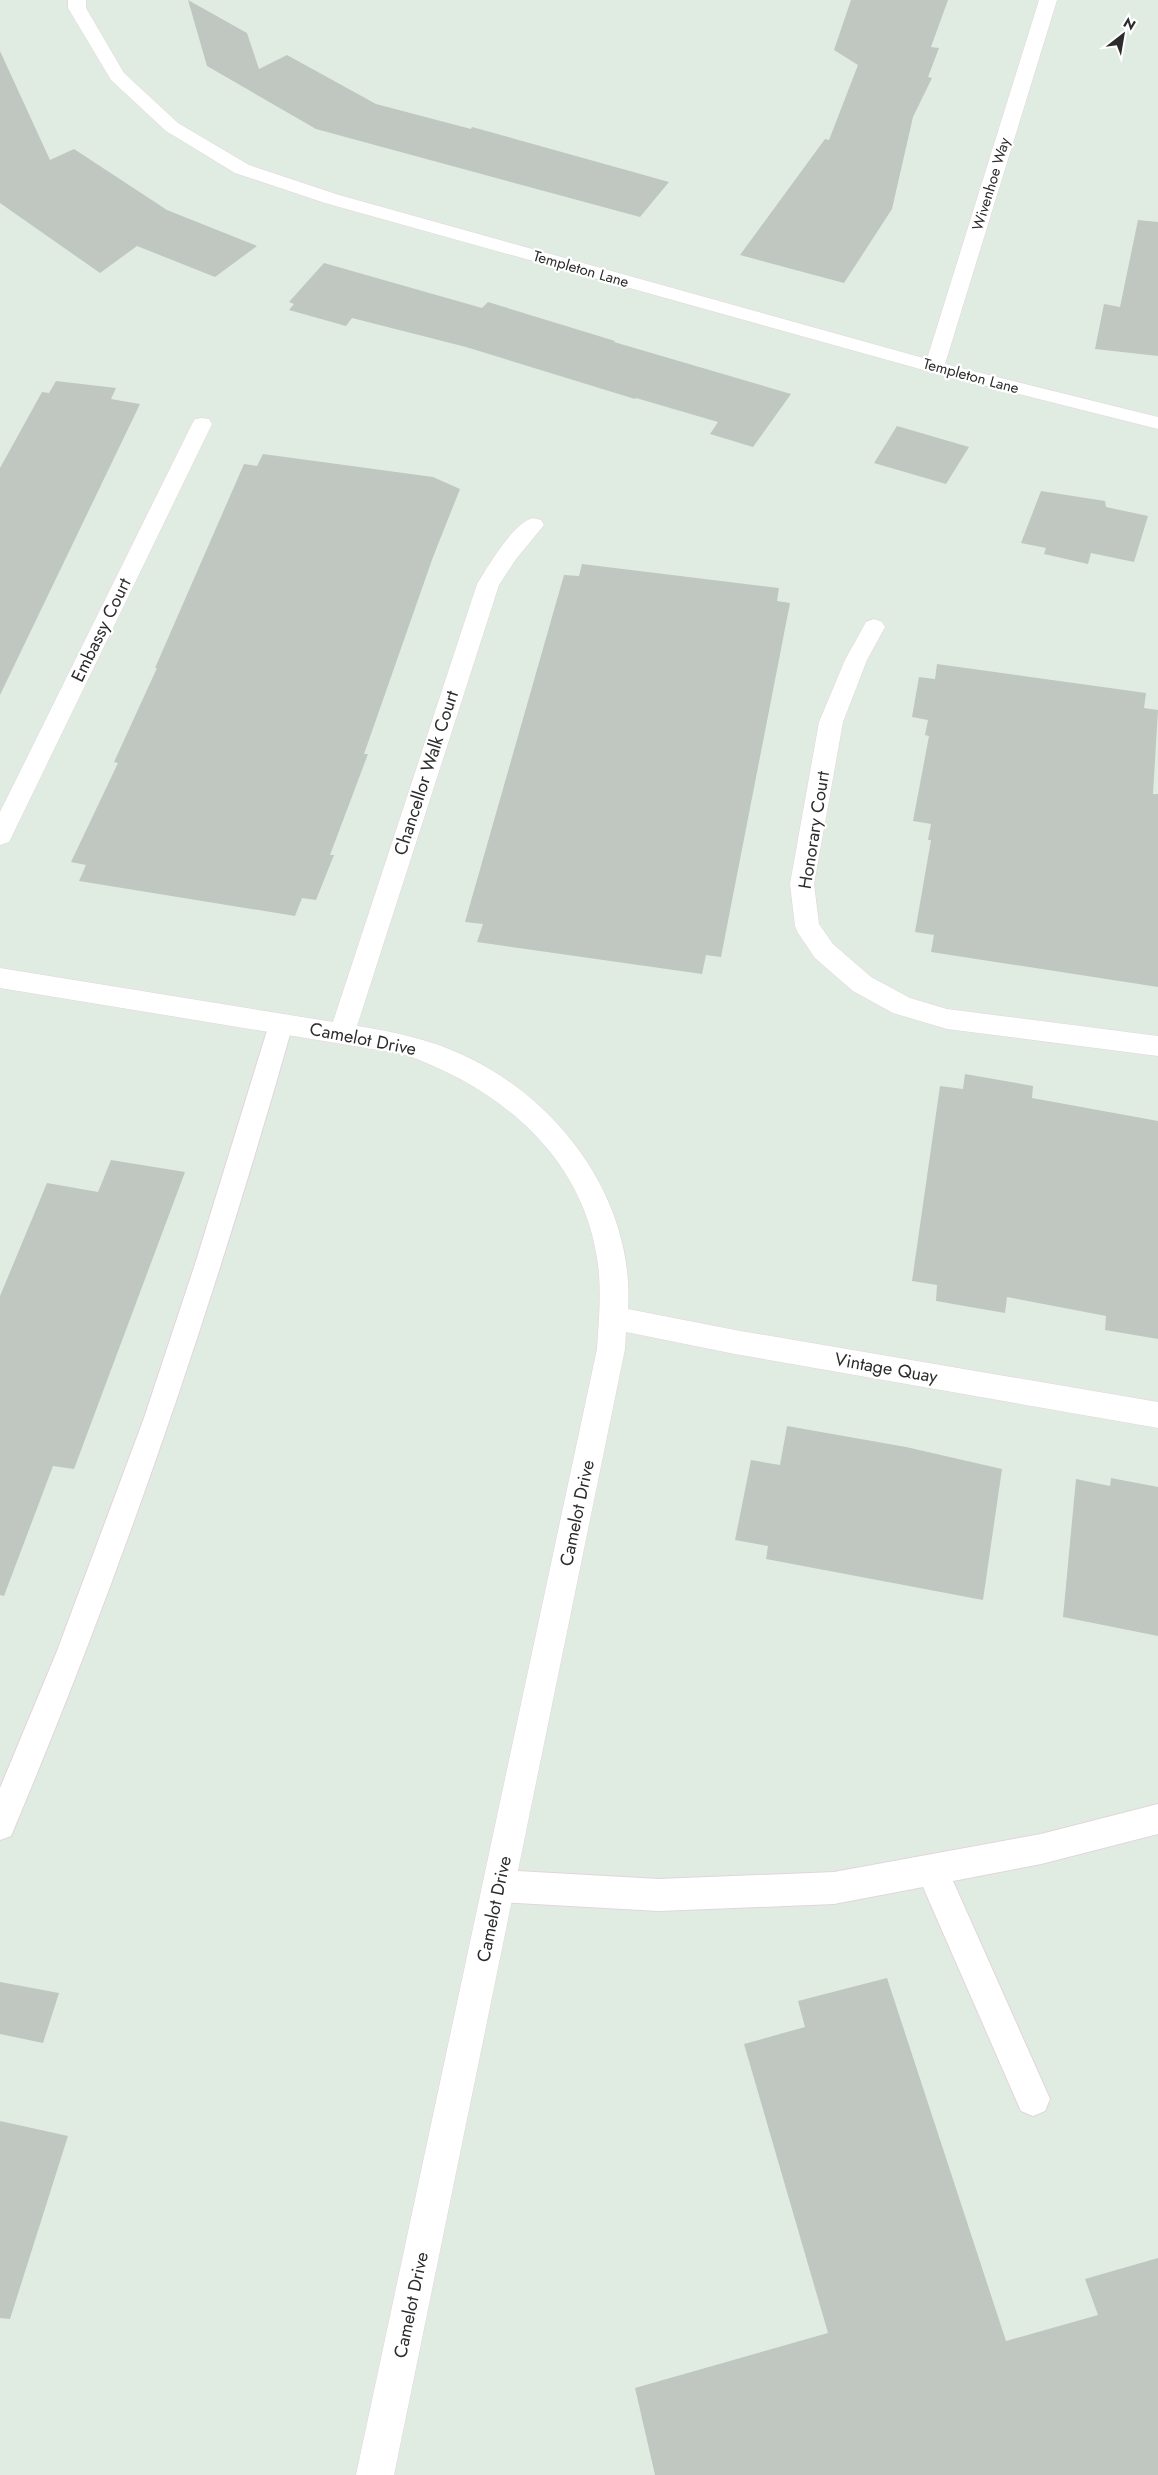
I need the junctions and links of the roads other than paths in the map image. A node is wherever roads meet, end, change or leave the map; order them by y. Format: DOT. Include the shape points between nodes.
graph roads {
  1 [pos="77,0"];
  2 [pos="1048,0"];
  3 [pos="934,367"];
  4 [pos="1158,423"];
  5 [pos="202,424"];
  6 [pos="533,525"];
  7 [pos="874,627"];
  8 [pos="0,836"];
  9 [pos="0,978"];
  10 [pos="281,1024"];
  11 [pos="342,1034"];
  12 [pos="1158,1046"];
  13 [pos="615,1318"];
  14 [pos="1158,1415"];
  15 [pos="1158,1819"];
  16 [pos="0,1825"];
  17 [pos="932,1870"];
  18 [pos="499,1886"];
  19 [pos="1033,2099"];
  20 [pos="375,2475"];
  1 -- 3 [label="street, Templeton Lane" via="77,8 117,76 172,127 242,169 341,202"];
  2 -- 3 [label="street, Wivenhoe Way"];
  3 -- 4 [label="street, Templeton Lane"];
  5 -- 8 [label="street, Embassy Court"];
  6 -- 11 [label="street, Chancellor Walk Court" via="488,584"];
  7 -- 12 [label="street, Honorary Court" via="856,660 831,722 802,884 807,926 824,951 862,984 902,1006 947,1019"];
  9 -- 10 [label="street, Camelot Drive"];
  10 -- 11 [label="street, Camelot Drive"];
  10 -- 16 [label="lane" via="243,1160 158,1417 72,1652"];
  11 -- 13 [label="street, Camelot Drive" via="405,1044 460,1064 509,1094 550,1132 578,1167 602,1216 613,1259"];
  13 -- 14 [label="street, Vintage Quay"];
  13 -- 18 [label="street, Camelot Drive"];
  15 -- 17 [label="lane" via="1041,1849"];
  17 -- 18 [label="lane" via="834,1888 659,1895"];
  17 -- 19 [label="lane"];
  18 -- 20 [label="street, Camelot Drive"];
}
